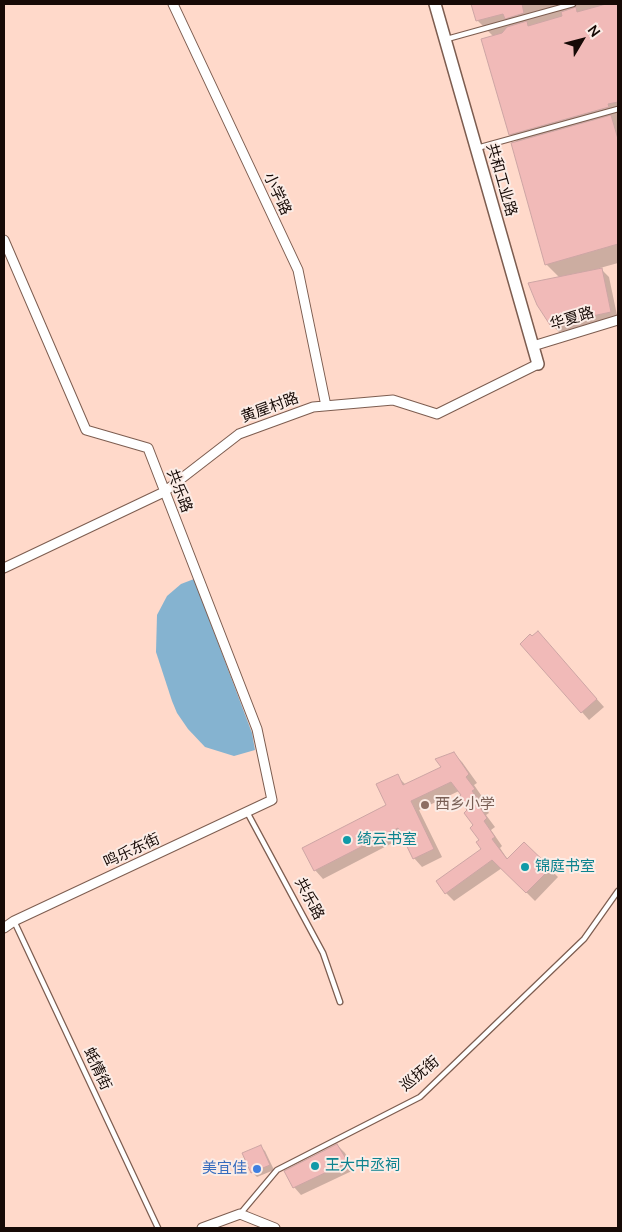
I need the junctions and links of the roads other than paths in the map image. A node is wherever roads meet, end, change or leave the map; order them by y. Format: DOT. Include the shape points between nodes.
graph roads {
  1 [pos="173,4"];
  2 [pos="435,4"];
  3 [pos="573,4"];
  4 [pos="445,39"];
  5 [pos="618,109"];
  6 [pos="477,148"];
  7 [pos="4,240"];
  8 [pos="12,260"];
  9 [pos="4,264"];
  10 [pos="618,320"];
  11 [pos="533,346"];
  12 [pos="538,364"];
  13 [pos="326,406"];
  14 [pos="164,492"];
  15 [pos="4,568"];
  16 [pos="272,800"];
  17 [pos="247,812"];
  18 [pos="618,891"];
  19 [pos="14,921"];
  20 [pos="4,928"];
  21 [pos="340,1002"];
  22 [pos="240,1214"];
  23 [pos="158,1228"];
  24 [pos="202,1228"];
  25 [pos="274,1228"];
  1 -- 13 [label="street, 小学路" via="298,270"];
  2 -- 4 [label="street, 共和工业路"];
  3 -- 4 [label="lane"];
  4 -- 6 [label="street, 共和工业路"];
  5 -- 6 [label="lane"];
  6 -- 11 [label="street, 共和工业路"];
  7 -- 8 [label="street, 共乐路"];
  8 -- 9 [label="street"];
  8 -- 14 [label="street, 共乐路" via="86,430 148,448"];
  10 -- 11 [label="street, 华夏路"];
  11 -- 12 [label="street, 共和工业路"];
  12 -- 13 [label="street, 黄屋村路" via="437,414 393,400"];
  13 -- 14 [label="street, 黄屋村路" via="313,407 239,434"];
  14 -- 15 [label="street, 黄屋村路"];
  14 -- 16 [label="street, 共乐路" via="257,729"];
  16 -- 17 [label="street, 鸣乐东街"];
  17 -- 19 [label="street, 鸣乐东街"];
  17 -- 21 [label="lane, 共乐路" via="323,953"];
  18 -- 22 [label="lane, 巡抚街" via="584,939 420,1097 277,1170"];
  19 -- 20 [label="street, 鸣乐东街"];
  19 -- 23 [label="lane, 蚝情街"];
  22 -- 24 [label="street, 巡抚街"];
  22 -- 25 [label="street"];
}
